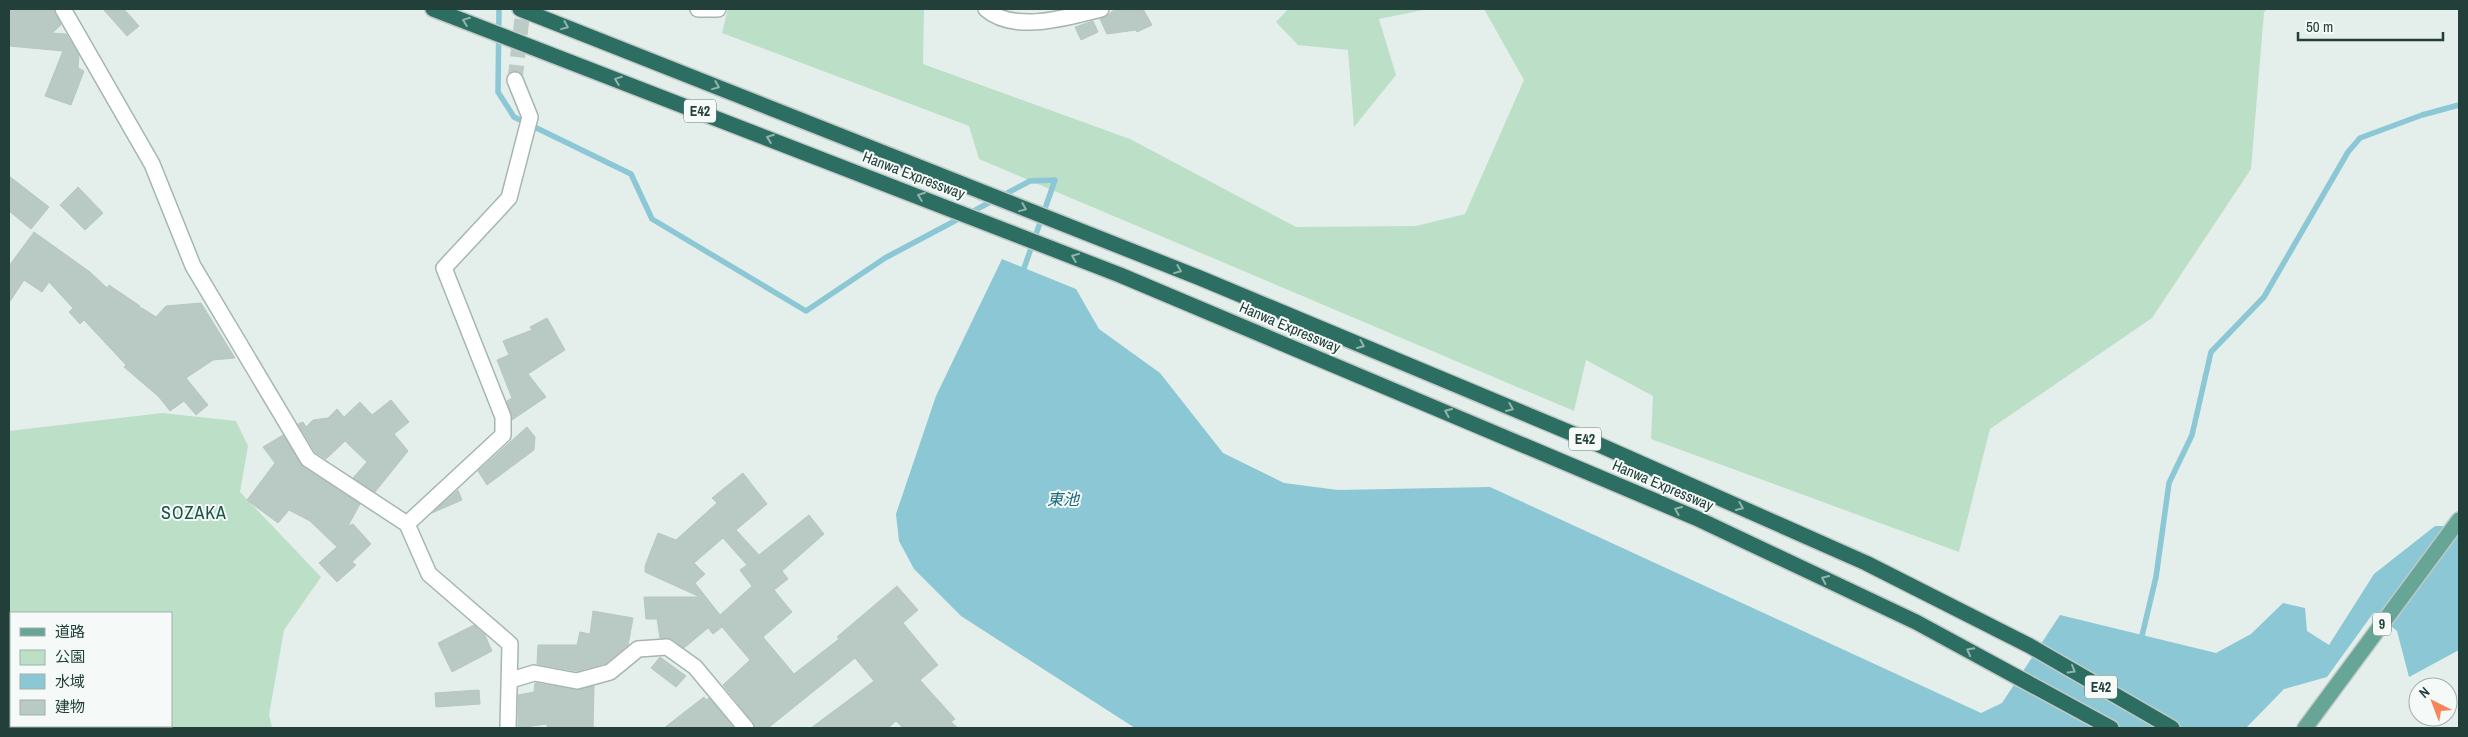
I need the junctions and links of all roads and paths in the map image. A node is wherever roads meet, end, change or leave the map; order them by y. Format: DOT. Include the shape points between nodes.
graph roads {
  1 [pos="63,9"];
  2 [pos="432,9"];
  3 [pos="520,9"];
  4 [pos="698,9"];
  5 [pos="718,9"];
  6 [pos="986,9"];
  7 [pos="1101,9"];
  8 [pos="515,80"];
  9 [pos="2459,520"];
  10 [pos="407,524"];
  11 [pos="510,680"];
  12 [pos="508,728"];
  13 [pos="746,728"];
  14 [pos="2111,728"];
  15 [pos="2172,728"];
  16 [pos="2305,728"];
  1 -- 10 [label="street" via="152,164 193,266 308,459"];
  14 -- 2 [label="highway, Hanwa Expressway / E42, one-way" via="1916,622 1696,518 1120,274"];
  3 -- 15 [label="highway, Hanwa Expressway / E42, one-way" via="978,189 1604,447 1866,563 2030,646"];
  4 -- 5 [label="street"];
  6 -- 7 [label="street" via="995,17 1034,24"];
  8 -- 10 [label="street" via="530,117 509,198 444,268 503,418 504,435"];
  9 -- 16 [label="main road, 9"];
  10 -- 11 [label="street" via="429,574 510,644"];
  11 -- 12 [label="street"];
  11 -- 13 [label="street" via="534,673 578,681 610,672 638,650 667,647 695,667"];
}
